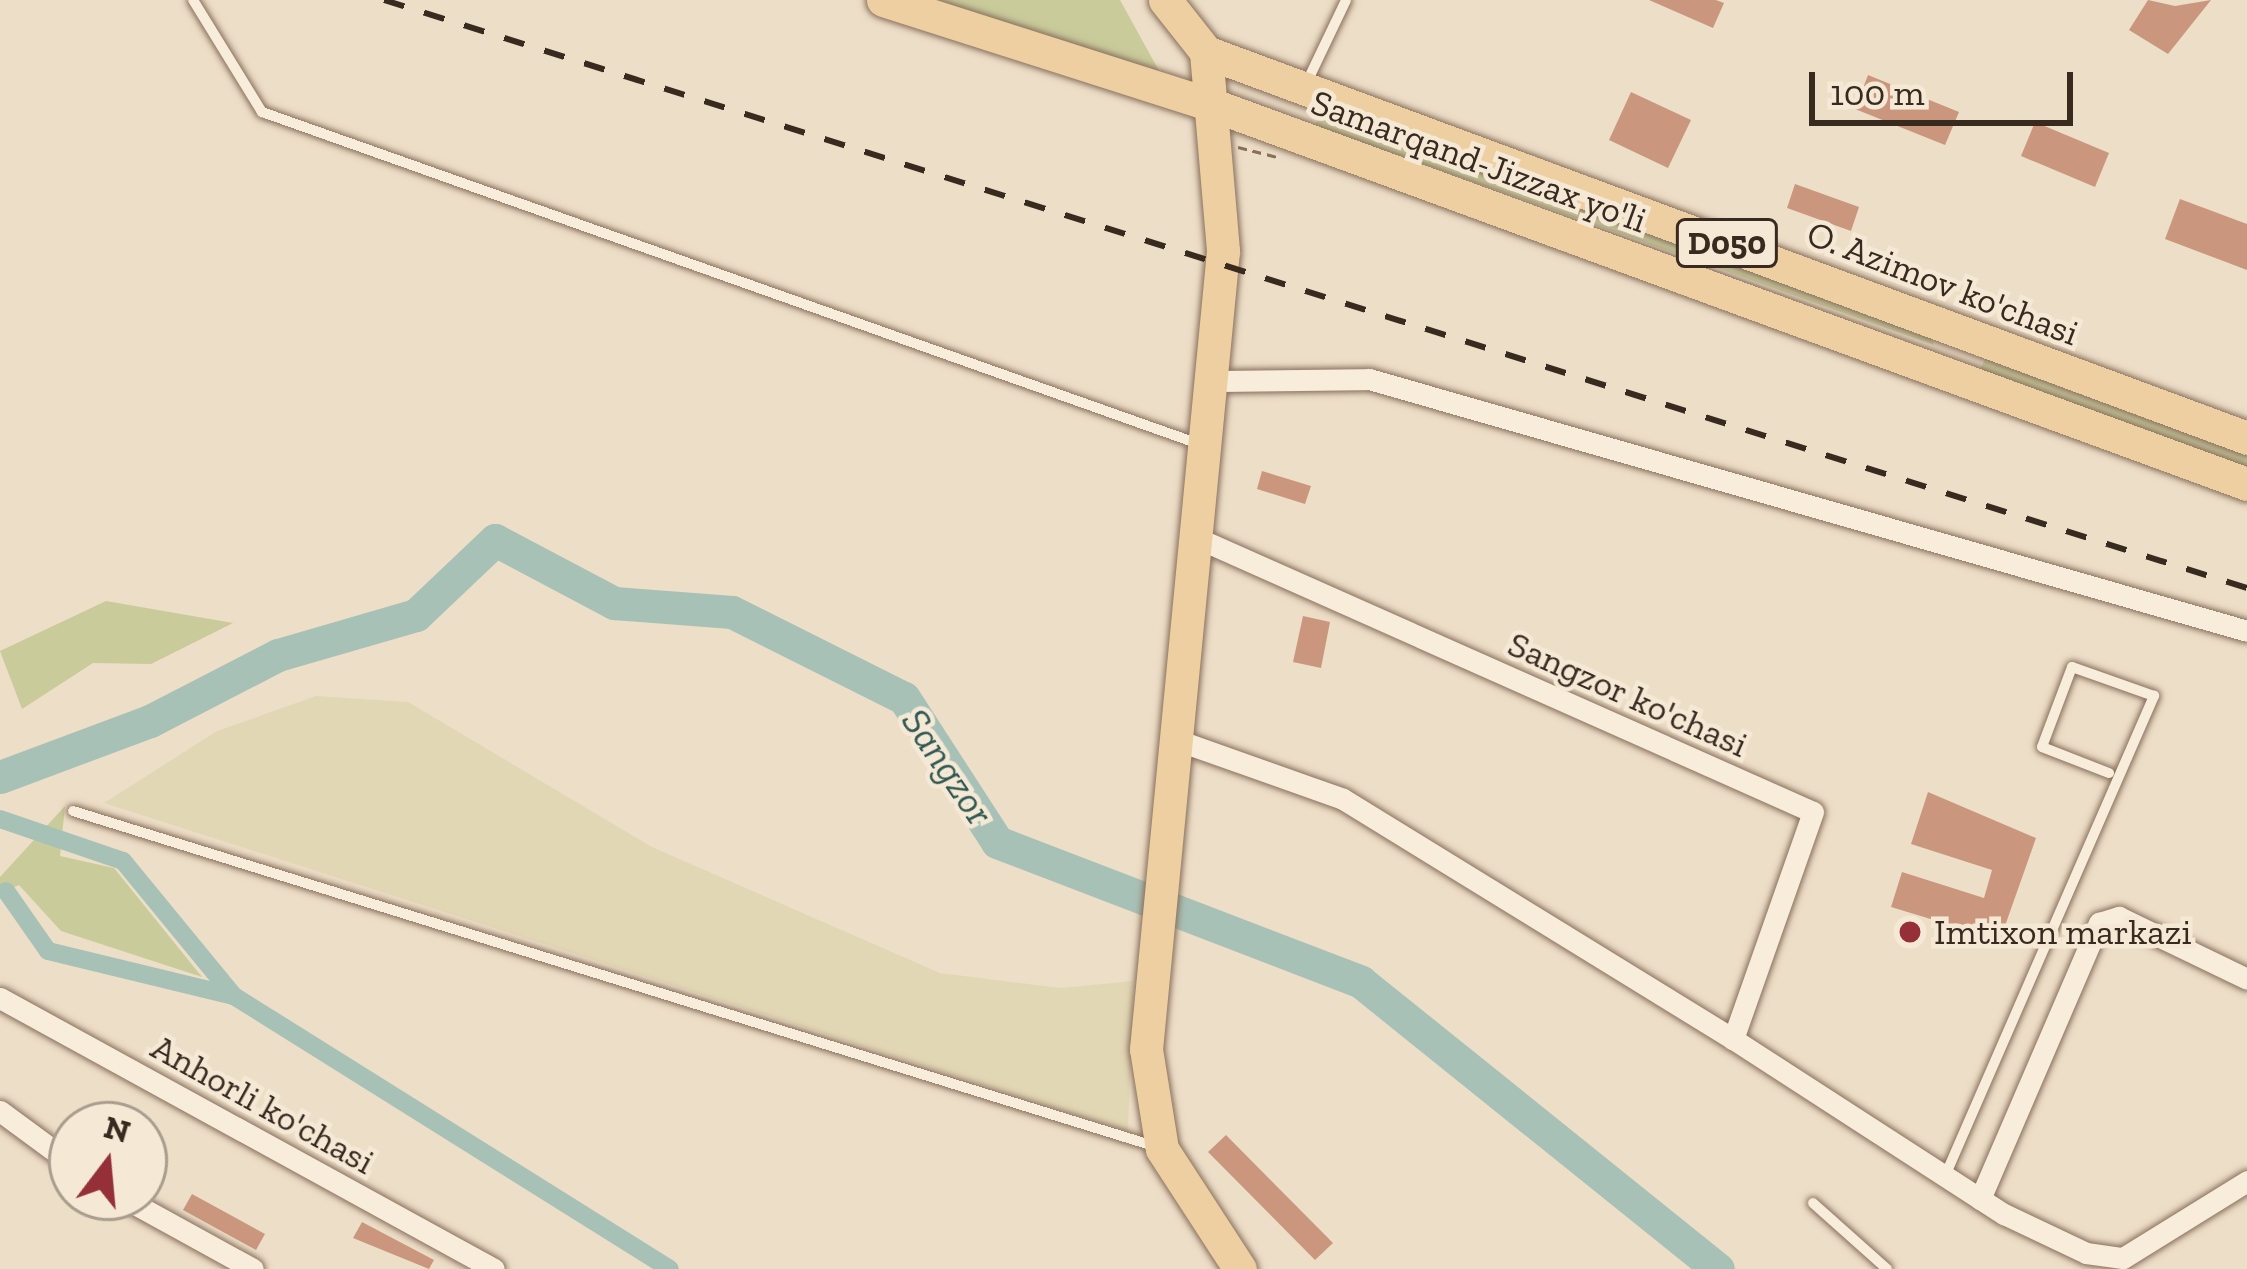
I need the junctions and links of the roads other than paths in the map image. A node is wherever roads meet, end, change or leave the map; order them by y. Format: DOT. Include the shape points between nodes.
graph roads {
  1 [pos="193,0"];
  2 [pos="883,0"];
  3 [pos="1165,0"];
  4 [pos="1341,2"];
  5 [pos="1206,52"];
  6 [pos="1302,93"];
  7 [pos="1213,105"];
  8 [pos="1940,324"];
  9 [pos="1923,366"];
  10 [pos="1211,381"];
  11 [pos="2247,438"];
  12 [pos="1204,446"];
  13 [pos="2247,484"];
  14 [pos="1195,537"];
  15 [pos="2247,631"];
  16 [pos="1174,739"];
  17 [pos="2108,773"];
  18 [pos="73,811"];
  19 [pos="2247,979"];
  20 [pos="0,998"];
  21 [pos="1732,1040"];
  22 [pos="0,1111"];
  23 [pos="48,1146"];
  24 [pos="1162,1148"];
  25 [pos="1946,1176"];
  26 [pos="2247,1181"];
  27 [pos="1980,1199"];
  28 [pos="1813,1203"];
  29 [pos="166,1221"];
  30 [pos="2106,1262"];
  31 [pos="253,1269"];
  32 [pos="494,1269"];
  33 [pos="1240,1269"];
  34 [pos="1887,1269"];
  1 -- 12 [label="lane" via="262,112"];
  2 -- 7 [label="main road, Samarqand-Jizzax yo'li / D050"];
  3 -- 5 [label="main road, D050"];
  4 -- 6 [label="lane"];
  5 -- 6 [label="main road, O. Azimov ko'chasi / D050"];
  5 -- 7 [label="main road"];
  6 -- 8 [label="main road, O. Azimov ko'chasi / D050"];
  7 -- 9 [label="main road, Samarqand-Jizzax yo'li / D050"];
  7 -- 10 [label="main road" via="1223,251"];
  8 -- 9 [label="main road" via="1949,352"];
  8 -- 11 [label="main road, O. Azimov ko'chasi / D050"];
  9 -- 13 [label="main road, Samarqand-Jizzax yo'li / D050"];
  10 -- 12 [label="main road"];
  10 -- 15 [label="street" via="1369,379"];
  12 -- 14 [label="main road"];
  14 -- 16 [label="main road"];
  14 -- 21 [label="street, Sangzor ko'chasi" via="1813,812"];
  16 -- 21 [label="street" via="1343,799"];
  16 -- 24 [label="main road" via="1149,979"];
  17 -- 25 [label="lane" via="2042,747 2072,668 2154,696"];
  18 -- 24 [label="lane"];
  19 -- 27 [label="street" via="2119,917 2099,923"];
  20 -- 32 [label="street, Anhorli ko'chasi"];
  21 -- 25 [label="street"];
  22 -- 23 [label="street"];
  24 -- 33 [label="main road"];
  25 -- 27 [label="street"];
  26 -- 30 [label="street"];
  27 -- 30 [label="street"];
  28 -- 34 [label="lane"];
  29 -- 31 [label="street"];
}
